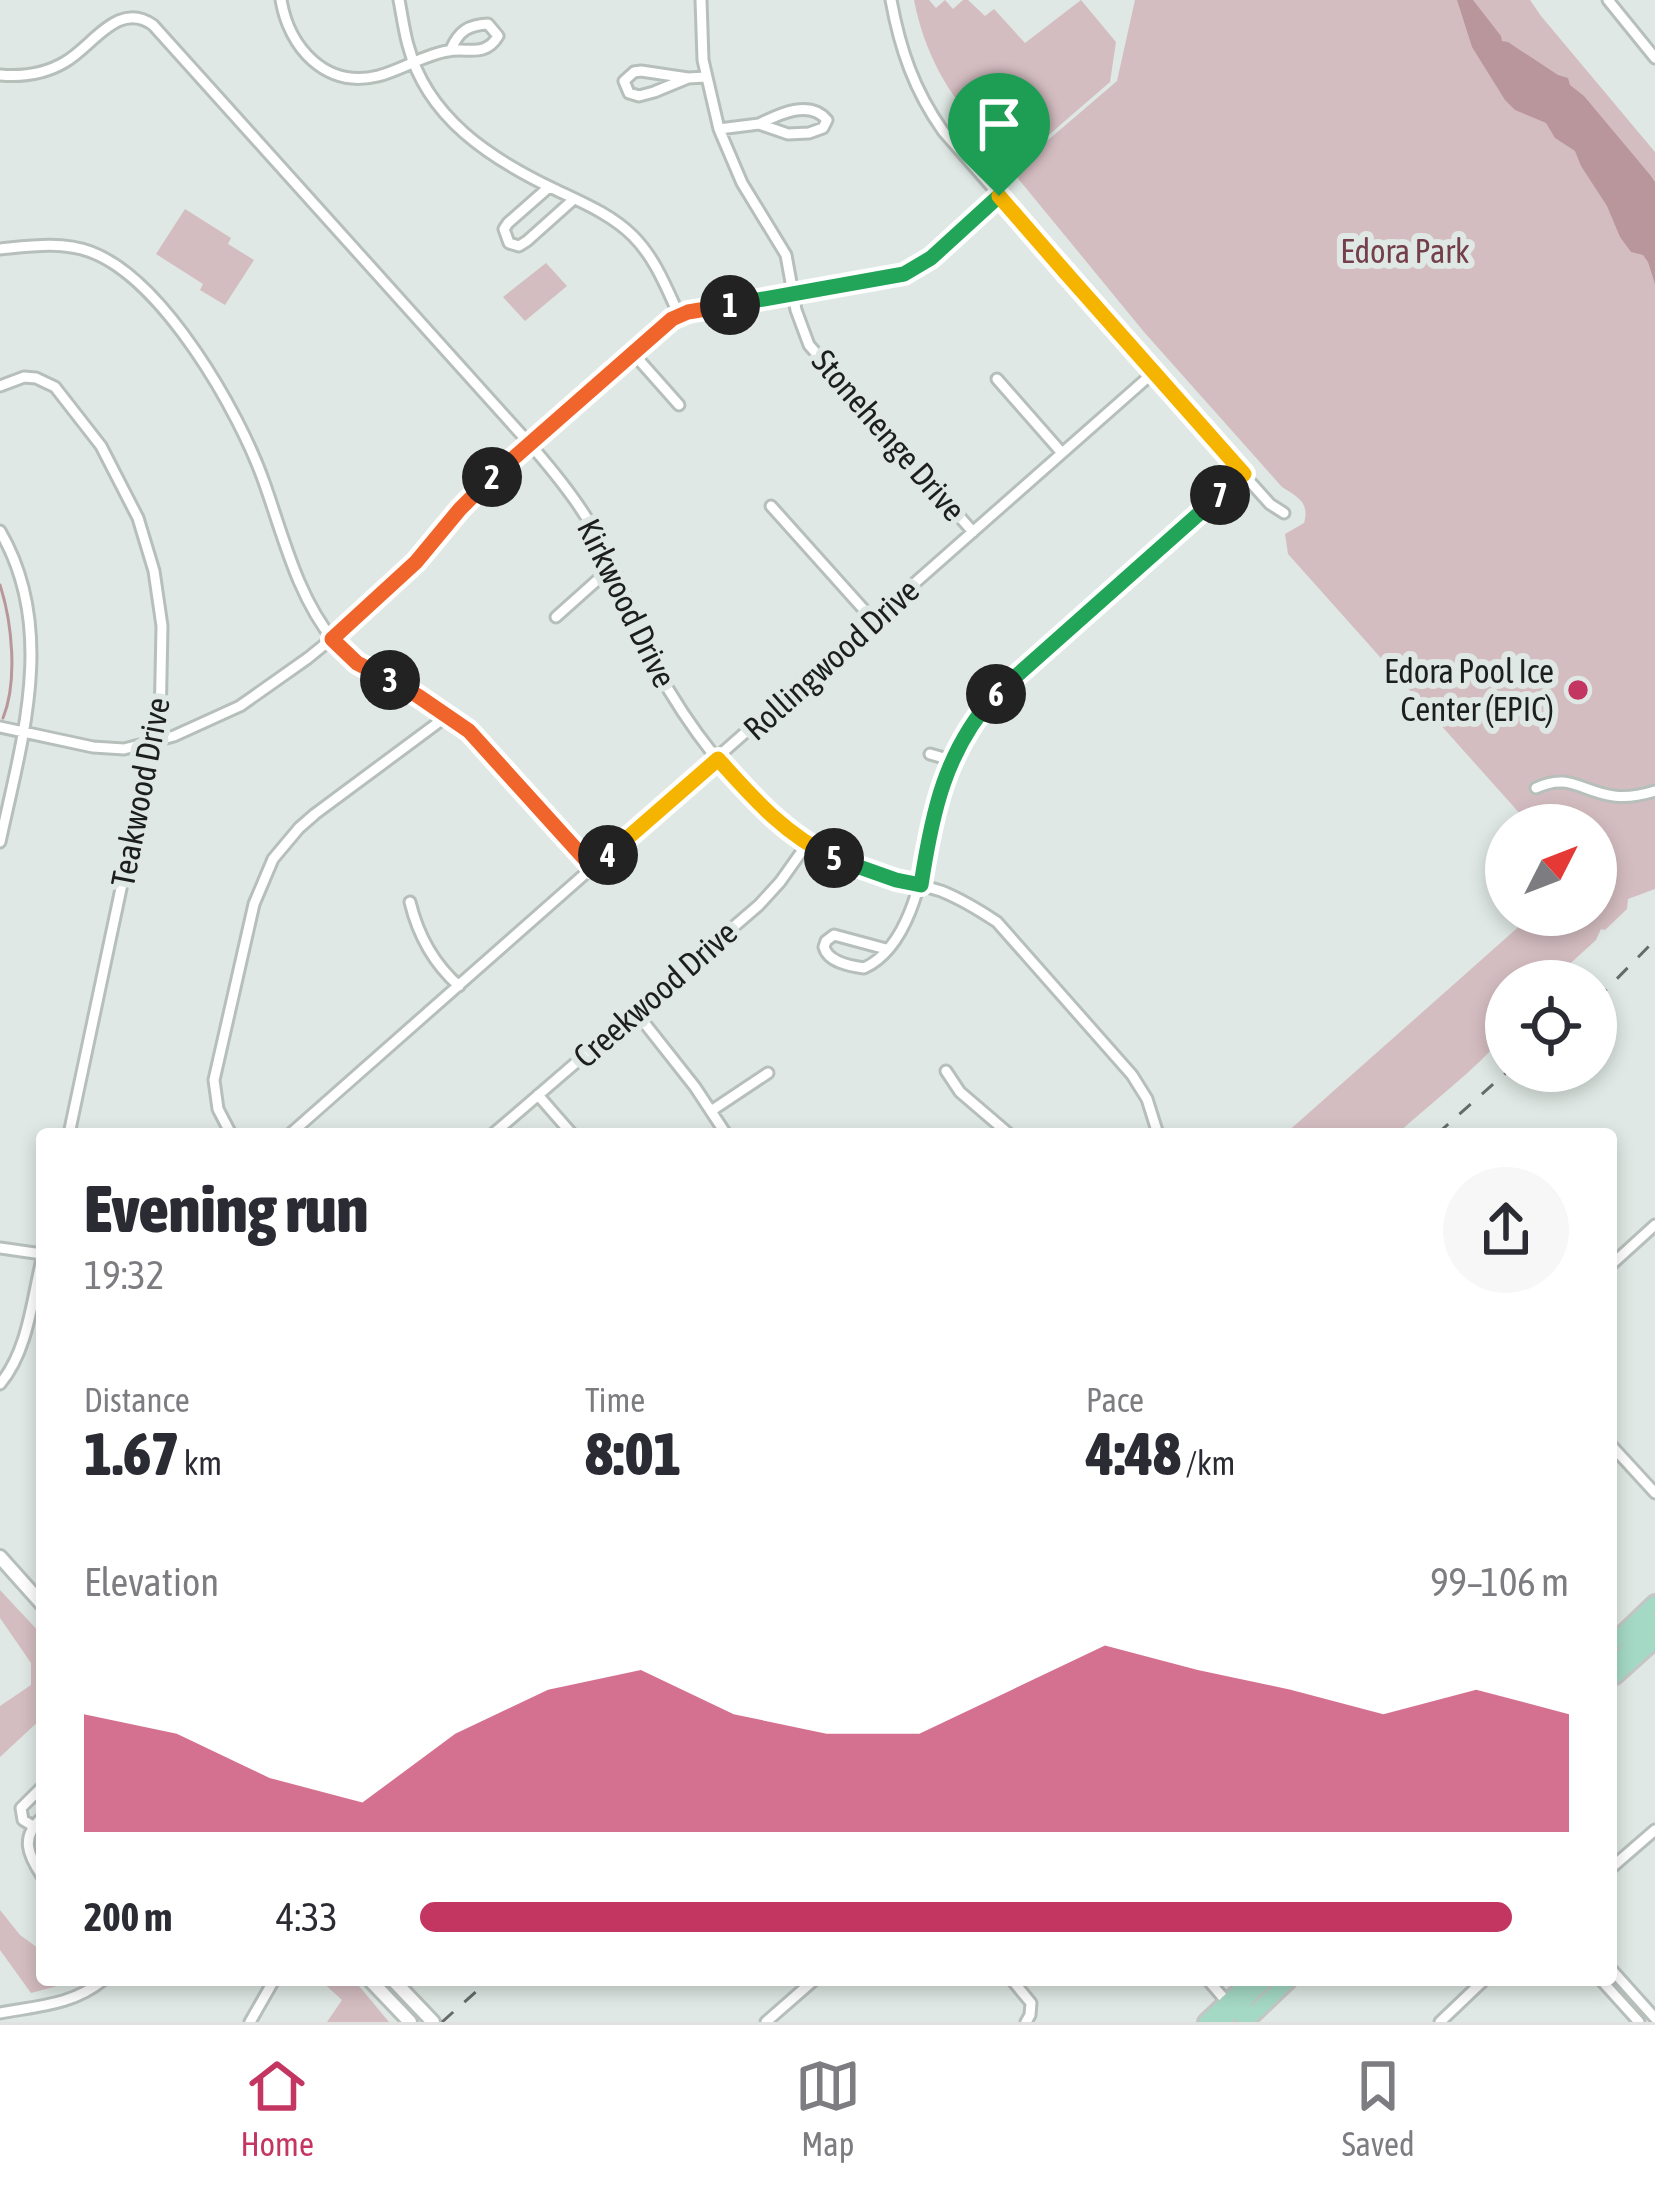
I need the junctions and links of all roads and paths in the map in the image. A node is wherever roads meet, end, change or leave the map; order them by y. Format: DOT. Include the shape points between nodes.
graph roads {
  1 [pos="280,0"];
  2 [pos="399,0"];
  3 [pos="701,0"];
  4 [pos="891,0"];
  5 [pos="1609,0"];
  6 [pos="451,50"];
  7 [pos="1655,58"];
  8 [pos="415,64"];
  9 [pos="0,75"];
  10 [pos="706,77"];
  11 [pos="688,78"];
  12 [pos="759,124"];
  13 [pos="719,129"];
  14 [pos="549,187"];
  15 [pos="999,196"];
  16 [pos="574,199"];
  17 [pos="0,249"];
  18 [pos="793,294"];
  19 [pos="679,315"];
  20 [pos="632,352"];
  21 [pos="1154,372"];
  22 [pos="997,379"];
  23 [pos="0,386"];
  24 [pos="679,405"];
  25 [pos="529,443"];
  26 [pos="1062,453"];
  27 [pos="1244,474"];
  28 [pos="771,506"];
  29 [pos="1284,513"];
  30 [pos="0,531"];
  31 [pos="973,532"];
  32 [pos="613,566"];
  33 [pos="556,617"];
  34 [pos="874,621"];
  35 [pos="332,639"];
  36 [pos="447,716"];
  37 [pos="0,727"];
  38 [pos="19,731"];
  39 [pos="152,743"];
  40 [pos="930,754"];
  41 [pos="718,759"];
  42 [pos="951,760"];
  43 [pos="1536,788"];
  44 [pos="1655,790"];
  45 [pos="0,842"];
  46 [pos="807,844"];
  47 [pos="593,868"];
  48 [pos="921,885"];
  49 [pos="410,902"];
  50 [pos="886,949"];
  51 [pos="459,986"];
  52 [pos="635,1011"];
  53 [pos="946,1071"];
  54 [pos="768,1073"];
  55 [pos="538,1094"];
  56 [pos="711,1111"];
  57 [pos="70,1128"];
  58 [pos="228,1128"];
  59 [pos="297,1128"];
  60 [pos="500,1128"];
  61 [pos="567,1128"];
  62 [pos="722,1128"];
  63 [pos="1002,1128"];
  64 [pos="1156,1128"];
  65 [pos="1655,1225"];
  66 [pos="0,1248"];
  67 [pos="36,1256"];
  68 [pos="1617,1260"];
  69 [pos="36,1283"];
  70 [pos="0,1384"];
  71 [pos="1617,1451"];
  72 [pos="1655,1492"];
  73 [pos="0,1557"];
  74 [pos="36,1597"];
  75 [pos="1655,1603"];
  76 [pos="1655,1622"];
  77 [pos="1617,1639"];
  78 [pos="1655,1640"];
  79 [pos="1617,1662"];
  80 [pos="1617,1674"];
  81 [pos="36,1793"];
  82 [pos="36,1822"];
  83 [pos="36,1824"];
  84 [pos="1655,1829"];
  85 [pos="1617,1863"];
  86 [pos="36,1865"];
  87 [pos="1617,1977"];
  88 [pos="94,1986"];
  89 [pos="271,1986"];
  90 [pos="376,1986"];
  91 [pos="399,1986"];
  92 [pos="807,1986"];
  93 [pos="1017,1986"];
  94 [pos="1213,1986"];
  95 [pos="1244,1986"];
  96 [pos="1260,1986"];
  97 [pos="1283,1986"];
  98 [pos="1478,1986"];
  99 [pos="1606,1986"];
  100 [pos="1227,2002"];
  101 [pos="0,2013"];
  102 [pos="1655,2018"];
  103 [pos="250,2022"];
  104 [pos="410,2022"];
  105 [pos="433,2022"];
  106 [pos="766,2022"];
  107 [pos="1026,2022"];
  108 [pos="1206,2022"];
  109 [pos="1223,2022"];
  110 [pos="1245,2022"];
  111 [pos="1440,2022"];
  112 [pos="1639,2022"];
  1 -- 8 [label="street" via="294,42 327,70 368,78"];
  2 -- 8 [label="street"];
  3 -- 10 [label="street, Stonehenge Drive"];
  4 -- 15 [label="street" via="922,100"];
  5 -- 7 [label="street"];
  6 -- 6 [label="street" via="457,35 476,24 498,36 472,52"];
  6 -- 8 [label="street"];
  8 -- 14 [label="street" via="470,140"];
  9 -- 25 [label="street, Kirkwood Drive" via="42,73 116,20 147,20"];
  10 -- 11 [label="street"];
  10 -- 13 [label="street, Stonehenge Drive"];
  11 -- 11 [label="street" via="639,96 624,81 634,71"];
  12 -- 12 [label="street" via="809,133 827,120 810,109"];
  12 -- 13 [label="street"];
  13 -- 18 [label="street, Stonehenge Drive" via="786,255"];
  14 -- 16 [label="street"];
  14 -- 16 [label="street" via="508,224 509,243 527,241"];
  15 -- 18 [label="street" via="918,267"];
  15 -- 21 [label="street"];
  16 -- 19 [label="street" via="645,249"];
  17 -- 35 [label="street" via="58,245 94,253 163,311 228,404"];
  18 -- 19 [label="street"];
  18 -- 31 [label="street, Stonehenge Drive" via="813,352"];
  19 -- 20 [label="street"];
  20 -- 24 [label="street"];
  20 -- 25 [label="street"];
  21 -- 26 [label="street, Rollingwood Drive"];
  21 -- 27 [label="street"];
  22 -- 26 [label="street"];
  23 -- 39 [label="street, Teakwood Drive" via="24,377 55,388 127,493 160,601 160,726"];
  25 -- 32 [label="street, Kirkwood Drive"];
  25 -- 35 [label="street"];
  26 -- 31 [label="street, Rollingwood Drive"];
  27 -- 29 [label="street"];
  27 -- 42 [label="street" via="998,692"];
  28 -- 34 [label="street"];
  30 -- 38 [label="street" via="30,615"];
  31 -- 34 [label="street, Rollingwood Drive"];
  32 -- 33 [label="street"];
  32 -- 41 [label="street, Kirkwood Drive" via="653,663"];
  34 -- 41 [label="street, Rollingwood Drive"];
  35 -- 36 [label="street" via="357,663"];
  35 -- 39 [label="street" via="240,706"];
  36 -- 47 [label="street"];
  36 -- 58 [label="street" via="315,814 265,872 214,1080"];
  37 -- 38 [label="street"];
  38 -- 39 [label="street" via="112,749"];
  38 -- 45 [label="street"];
  39 -- 57 [label="street, Teakwood Drive"];
  40 -- 42 [label="street"];
  41 -- 46 [label="street, Kirkwood Drive"];
  41 -- 47 [label="street, Rollingwood Drive"];
  42 -- 48 [label="street"];
  43 -- 44 [label="street" via="1552,780 1618,796"];
  46 -- 48 [label="street, Kirkwood Drive"];
  46 -- 52 [label="street, Creekwood Drive" via="771,894"];
  47 -- 51 [label="street, Rollingwood Drive"];
  48 -- 50 [label="street"];
  48 -- 64 [label="street, Kirkwood Drive" via="997,922 1132,1075"];
  49 -- 51 [label="street" via="429,952"];
  50 -- 50 [label="street" via="864,968 832,959 824,947 834,935"];
  51 -- 59 [label="street, Rollingwood Drive"];
  52 -- 55 [label="street, Creekwood Drive"];
  52 -- 56 [label="street"];
  53 -- 63 [label="street"];
  54 -- 56 [label="street"];
  55 -- 60 [label="street, Creekwood Drive"];
  55 -- 61 [label="street"];
  56 -- 62 [label="street"];
  65 -- 68 [label="street"];
  66 -- 67 [label="street"];
  69 -- 70 [label="street" via="21,1347"];
  71 -- 72 [label="street"];
  73 -- 74 [label="main road"];
  75 -- 77 [label="main road"];
  76 -- 79 [label="main road"];
  78 -- 80 [label="main road"];
  81 -- 82 [label="street" via="21,1808 22,1820"];
  83 -- 86 [label="street" via="29,1832"];
  84 -- 85 [label="street"];
  87 -- 102 [label="street"];
  88 -- 101 [label="street" via="61,2003"];
  89 -- 103 [label="street"];
  90 -- 104 [label="main road"];
  91 -- 105 [label="main road"];
  92 -- 106 [label="street"];
  93 -- 107 [label="street" via="1031,2003"];
  94 -- 100 [label="street"];
  95 -- 100 [label="main road"];
  96 -- 110 [label="main road" via="1240,2010"];
  97 -- 110 [label="main road"];
  98 -- 111 [label="street"];
  99 -- 112 [label="street"];
  100 -- 108 [label="main road"];
  100 -- 109 [label="main road" via="1231,2013"];
}
